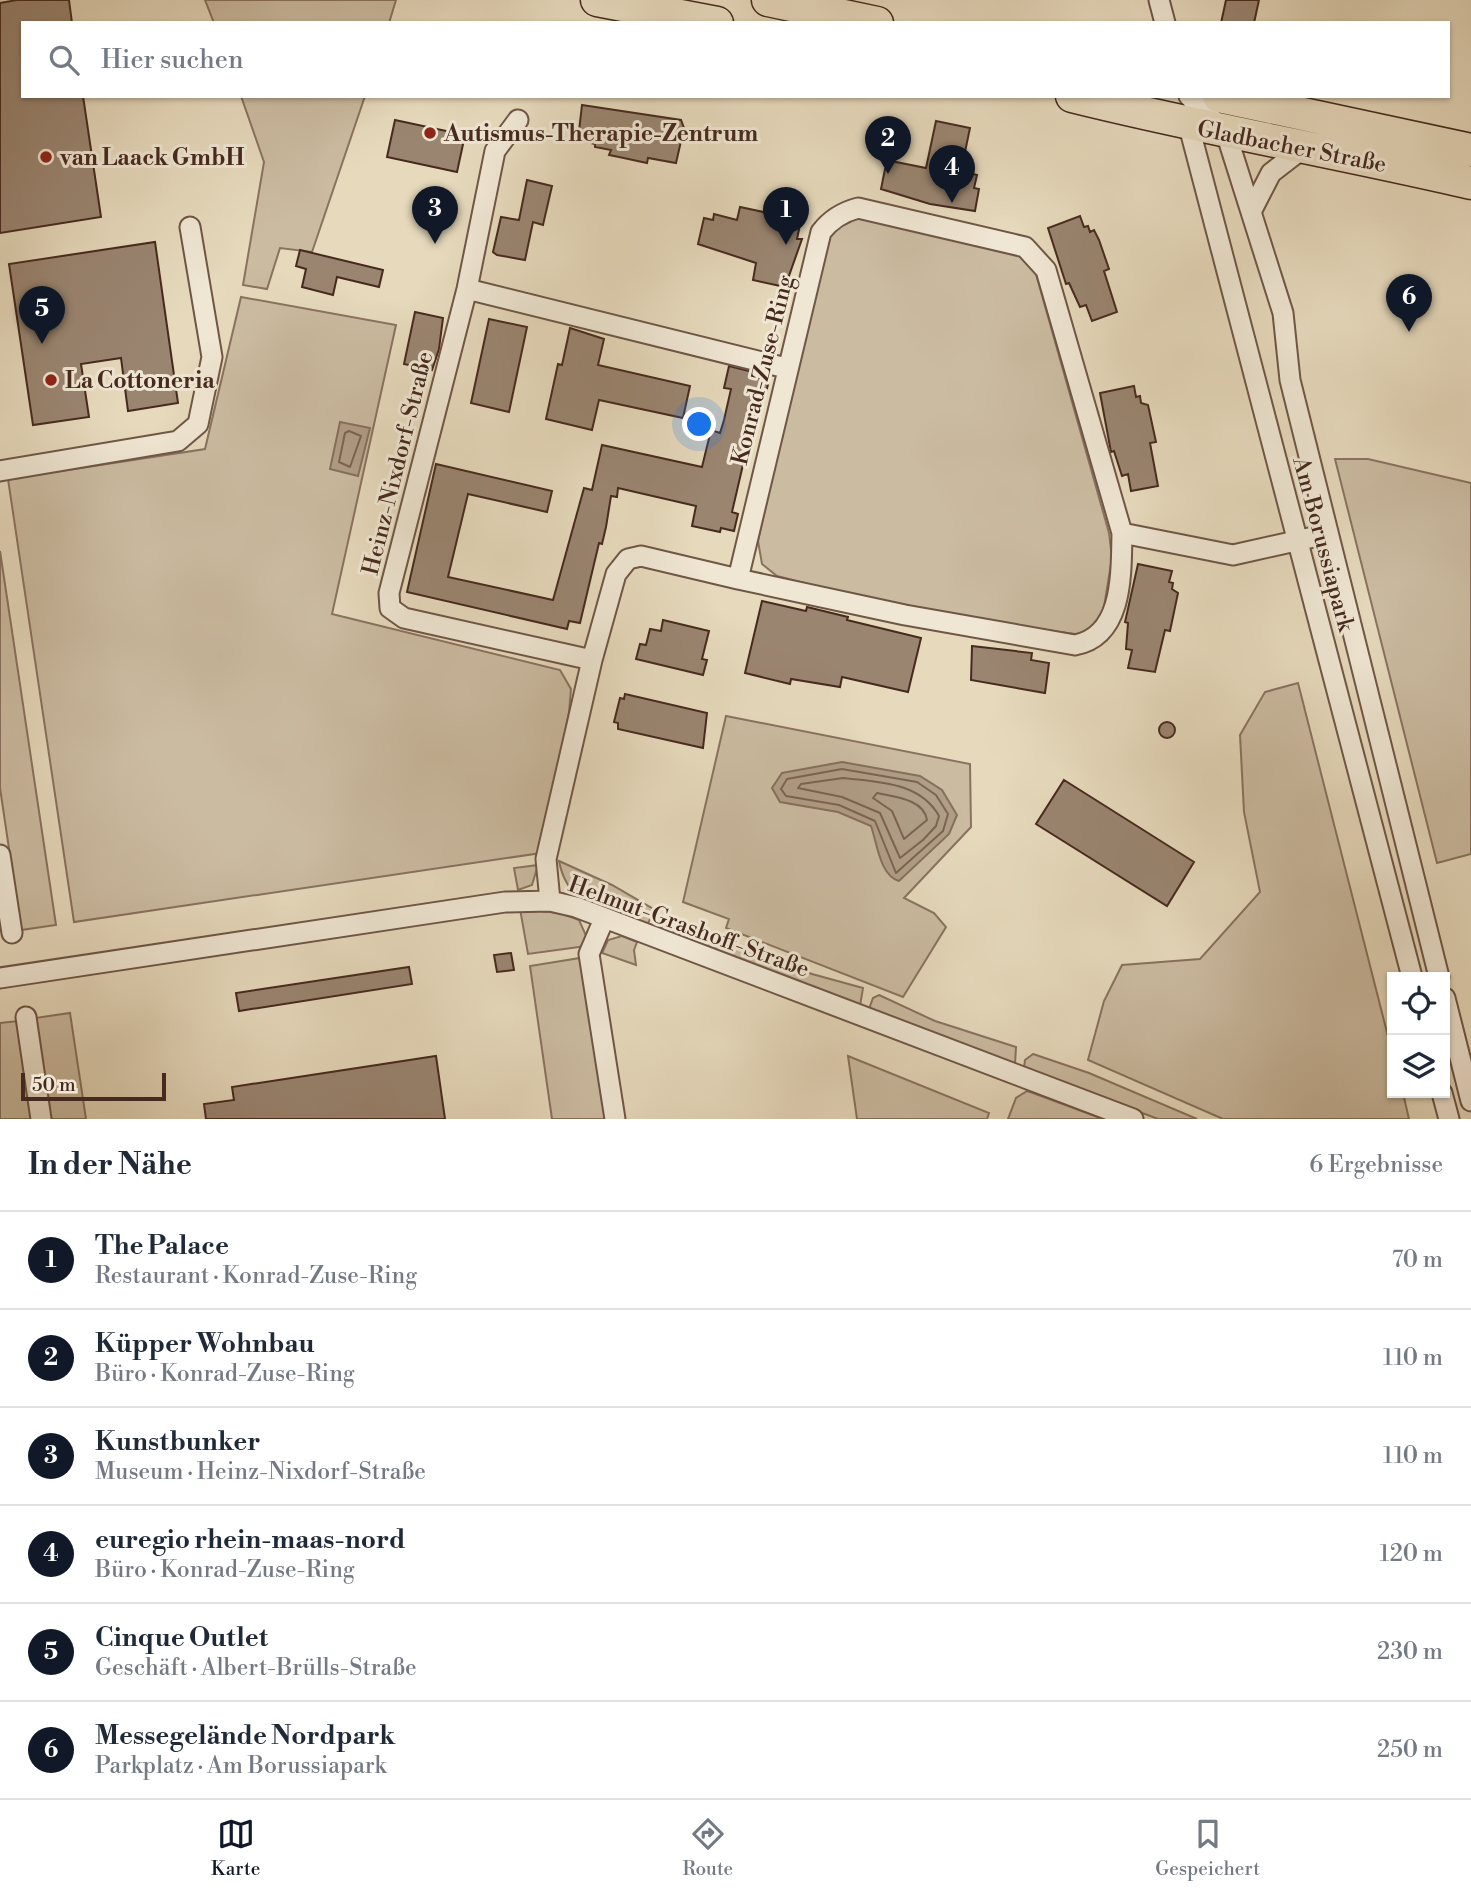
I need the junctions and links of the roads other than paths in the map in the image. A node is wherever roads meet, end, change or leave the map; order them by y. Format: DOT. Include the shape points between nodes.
graph roads {
  1 [pos="597,0"];
  2 [pos="768,0"];
  3 [pos="1159,0"];
  4 [pos="707,21"];
  5 [pos="868,21"];
  6 [pos="1165,21"];
  7 [pos="1095,98"];
  8 [pos="1228,98"];
  9 [pos="1187,106"];
  10 [pos="518,120"];
  11 [pos="1226,133"];
  12 [pos="1307,146"];
  13 [pos="1471,150"];
  14 [pos="1471,183"];
  15 [pos="1252,210"];
  16 [pos="190,227"];
  17 [pos="467,289"];
  18 [pos="786,368"];
  19 [pos="0,471"];
  20 [pos="1122,533"];
  21 [pos="1327,534"];
  22 [pos="1299,542"];
  23 [pos="738,579"];
  24 [pos="592,660"];
  25 [pos="0,855"];
  26 [pos="550,901"];
  27 [pos="604,919"];
  28 [pos="12,933"];
  29 [pos="1411,972"];
  30 [pos="1439,972"];
  31 [pos="0,978"];
  32 [pos="26,1017"];
  33 [pos="1450,1018"];
  34 [pos="1443,1098"];
  35 [pos="1471,1101"];
  36 [pos="41,1119"];
  37 [pos="615,1119"];
  38 [pos="1133,1119"];
  39 [pos="1448,1119"];
  1 -- 4 [label="main road"];
  2 -- 5 [label="main road"];
  3 -- 6 [label="street"];
  7 -- 9 [label="main road, Gladbacher Straße"];
  8 -- 13 [label="main road, Gladbacher Straße"];
  9 -- 11 [label="main road, Gladbacher Straße"];
  9 -- 22 [label="street, Am Borussiapark"];
  10 -- 17 [label="street, Heinz-Nixdorf-Straße" via="495,151"];
  11 -- 12 [label="main road, Gladbacher Straße"];
  11 -- 15 [label="street, Am Borussiapark"];
  12 -- 14 [label="main road, Gladbacher Straße"];
  12 -- 15 [label="street" via="1271,173"];
  15 -- 21 [label="street, Am Borussiapark" via="1283,313 1290,380"];
  16 -- 19 [label="street" via="212,357 198,424 178,441"];
  17 -- 18 [label="street"];
  17 -- 24 [label="street, Heinz-Nixdorf-Straße" via="389,593 390,608 404,618"];
  18 -- 20 [label="street, Konrad-Zuse-Ring" via="821,232 845,212 858,208 1025,247 1046,270"];
  18 -- 23 [label="street, Konrad-Zuse-Ring"];
  20 -- 22 [label="street" via="1233,555"];
  20 -- 23 [label="street, Konrad-Zuse-Ring" via="1121,583 1111,619 1093,639 1075,645"];
  21 -- 22 [label="street"];
  21 -- 30 [label="street, Am Borussiapark"];
  22 -- 29 [label="street, Am Borussiapark"];
  23 -- 24 [label="street, Konrad-Zuse-Ring" via="641,556 628,559 616,574"];
  24 -- 26 [label="street, Konrad-Zuse-Ring" via="546,859"];
  25 -- 28 [label="street"];
  26 -- 27 [label="street, Helmut-Grashoff-Straße"];
  26 -- 31 [label="street, Helmut-Grashoff-Straße" via="505,902"];
  27 -- 37 [label="street" via="589,954"];
  27 -- 38 [label="street, Helmut-Grashoff-Straße"];
  32 -- 36 [label="street"];
  33 -- 35 [label="street"];
  34 -- 39 [label="street"];
}
